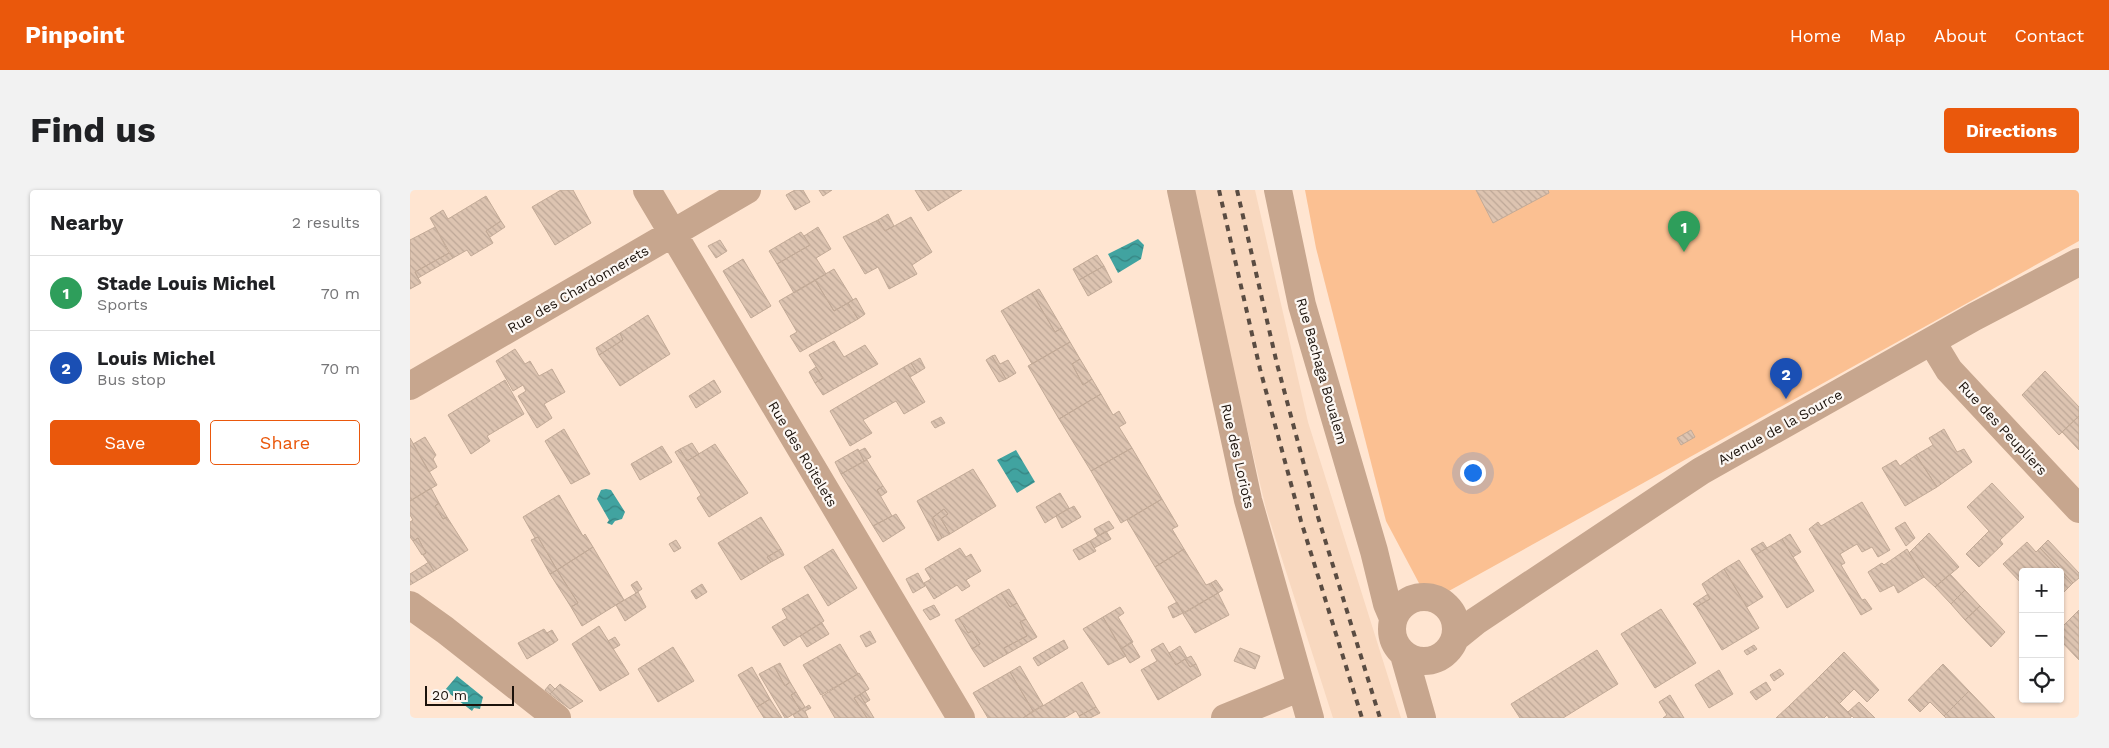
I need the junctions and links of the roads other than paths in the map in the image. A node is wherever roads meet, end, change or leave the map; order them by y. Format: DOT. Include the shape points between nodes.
graph roads {
  1 [pos="646,190"];
  2 [pos="747,190"];
  3 [pos="1181,190"];
  4 [pos="1278,190"];
  5 [pos="672,234"];
  6 [pos="2079,262"];
  7 [pos="1932,342"];
  8 [pos="410,386"];
  9 [pos="2079,508"];
  10 [pos="410,605"];
  11 [pos="1403,608"];
  12 [pos="1449,608"];
  13 [pos="1493,610"];
  14 [pos="1455,638"];
  15 [pos="1404,655"];
  16 [pos="1436,659"];
  17 [pos="1301,686"];
  18 [pos="1419,710"];
  19 [pos="557,718"];
  20 [pos="961,718"];
  21 [pos="1225,718"];
  22 [pos="1310,718"];
  1 -- 5 [label="street, Rue des Roitelets"];
  2 -- 5 [label="street, Rue des Chardonnerets"];
  3 -- 17 [label="street, Rue des Loriots" via="1248,500"];
  4 -- 11 [label="street, Rue Bachaga Boualem" via="1302,305 1374,551"];
  5 -- 8 [label="street, Rue des Chardonnerets"];
  5 -- 20 [label="street, Rue des Roitelets"];
  6 -- 7 [label="street, Avenue de la Source"];
  7 -- 9 [label="street, Rue des Peupliers" via="1948,370"];
  7 -- 13 [label="street, Avenue de la Source" via="1701,471"];
  10 -- 19 [label="street"];
  11 -- 12 [label="street" via="1422,596 1441,601"];
  11 -- 15 [label="street" via="1391,628 1393,638"];
  12 -- 13 [label="street"];
  12 -- 14 [label="street" via="1454,617"];
  13 -- 14 [label="street, Avenue de la Source"];
  14 -- 16 [label="street" via="1444,654"];
  15 -- 16 [label="street" via="1414,660"];
  15 -- 18 [label="street"];
  16 -- 18 [label="street" via="1425,674"];
  17 -- 21 [label="street"];
  17 -- 22 [label="street, Rue des Loriots"];
}
